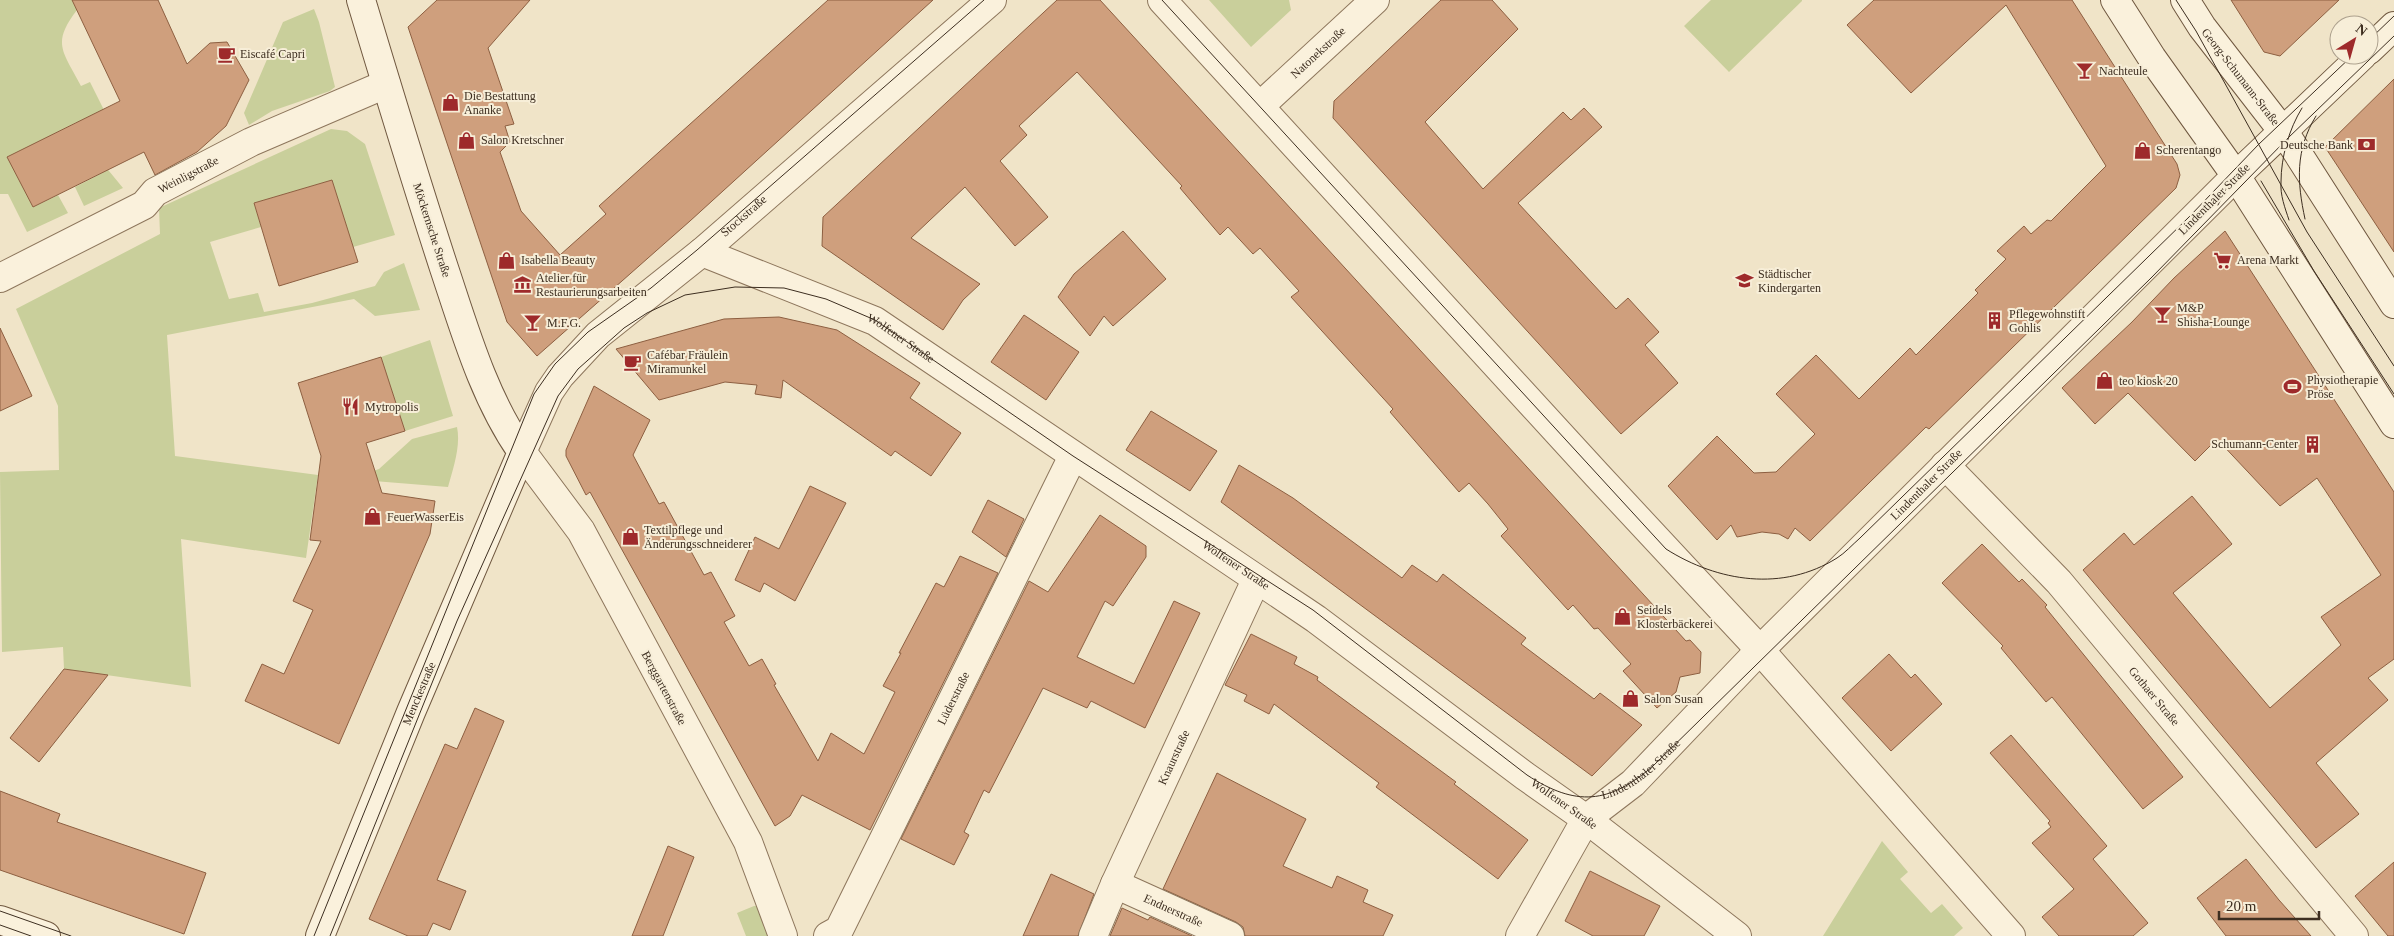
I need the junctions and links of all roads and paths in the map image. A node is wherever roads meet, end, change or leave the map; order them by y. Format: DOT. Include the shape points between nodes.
graph roads {
  1 [pos="362,0"];
  2 [pos="992,0"];
  3 [pos="1162,0"];
  4 [pos="1375,0"];
  5 [pos="2115,0"];
  6 [pos="2185,0"];
  7 [pos="2394,26"];
  8 [pos="2379,40"];
  9 [pos="2353,65"];
  10 [pos="386,84"];
  11 [pos="1260,106"];
  12 [pos="2283,131"];
  13 [pos="2236,176"];
  14 [pos="702,252"];
  15 [pos="0,278"];
  16 [pos="2394,304"];
  17 [pos="2394,424"];
  18 [pos="522,452"];
  19 [pos="1073,456"];
  20 [pos="1945,465"];
  21 [pos="1256,580"];
  22 [pos="1760,650"];
  23 [pos="1586,819"];
  24 [pos="1115,884"];
  25 [pos="0,920"];
  26 [pos="46,936"];
  27 [pos="320,936"];
  28 [pos="783,936"];
  29 [pos="828,936"];
  30 [pos="1093,936"];
  31 [pos="1230,936"];
  32 [pos="1520,936"];
  33 [pos="1737,936"];
  34 [pos="2011,936"];
  35 [pos="2354,936"];
  1 -- 10 [label="street, Möckernsche Straße"];
  2 -- 14 [label="street, Stockstraße"];
  3 -- 11 [label="street"];
  4 -- 11 [label="street, Natonekstraße"];
  5 -- 13 [label="street"];
  6 -- 12 [label="street, Georg-Schumann-Straße" via="2202,27"];
  7 -- 8 [label="street"];
  9 -- 12 [label="street, Lindenthaler Straße"];
  10 -- 15 [label="street, Weinligstraße" via="251,142 155,192 144,205"];
  10 -- 18 [label="street, Möckernsche Straße" via="464,328 501,420"];
  11 -- 22 [label="street"];
  12 -- 13 [label="street, Lindenthaler Straße"];
  12 -- 16 [label="street, Georg-Schumann-Straße"];
  13 -- 17 [label="street"];
  13 -- 20 [label="street, Lindenthaler Straße"];
  14 -- 18 [label="street, Stockstraße" via="598,336 560,376 549,392"];
  14 -- 19 [label="street, Wolfener Straße" via="875,321"];
  18 -- 27 [label="street, Menckestraße"];
  18 -- 28 [label="street, Berggartenstraße" via="581,531 748,842"];
  19 -- 21 [label="street, Wolfener Straße"];
  19 -- 29 [label="street, Lüderstraße" via="839,930"];
  20 -- 22 [label="street, Lindenthaler Straße"];
  20 -- 35 [label="street, Gothaer Straße" via="2059,582"];
  21 -- 23 [label="street, Wolfener Straße" via="1316,619"];
  21 -- 24 [label="street, Knaurstraße"];
  22 -- 23 [label="street, Lindenthaler Straße" via="1634,783"];
  22 -- 34 [label="street"];
  23 -- 32 [label="street, Lindenthaler Straße"];
  23 -- 33 [label="street, Wolfener Straße"];
  24 -- 30 [label="street, Knaurstraße"];
  24 -- 31 [label="street, Endnerstraße"];
  25 -- 26 [label="street"];
}
